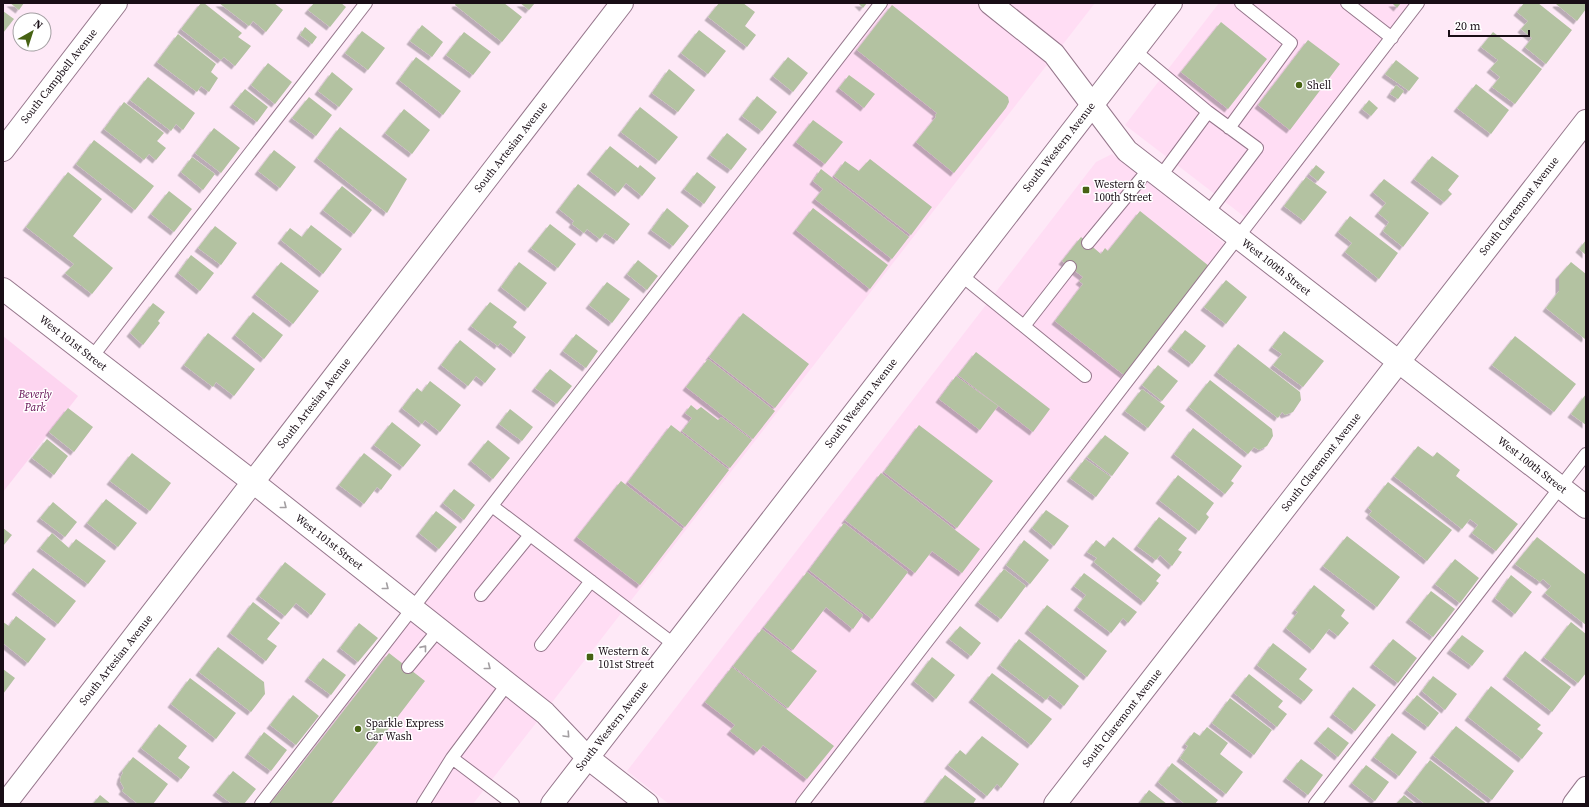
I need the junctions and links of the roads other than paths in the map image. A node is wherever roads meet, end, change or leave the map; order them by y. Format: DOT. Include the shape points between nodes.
graph roads {
  1 [pos="116,3"];
  2 [pos="366,3"];
  3 [pos="622,3"];
  4 [pos="881,3"];
  5 [pos="990,3"];
  6 [pos="1170,3"];
  7 [pos="1241,3"];
  8 [pos="1347,3"];
  9 [pos="1418,3"];
  10 [pos="1392,38"];
  11 [pos="1134,50"];
  12 [pos="1092,106"];
  13 [pos="1208,112"];
  14 [pos="1586,121"];
  15 [pos="1229,128"];
  16 [pos="3,150"];
  17 [pos="1155,173"];
  18 [pos="1207,214"];
  19 [pos="1238,237"];
  20 [pos="1088,243"];
  21 [pos="1070,267"];
  22 [pos="961,275"];
  23 [pos="3,289"];
  24 [pos="1024,326"];
  25 [pos="92,357"];
  26 [pos="1399,362"];
  27 [pos="1085,376"];
  28 [pos="1586,454"];
  29 [pos="253,482"];
  30 [pos="1561,487"];
  31 [pos="492,506"];
  32 [pos="1586,507"];
  33 [pos="530,535"];
  34 [pos="591,581"];
  35 [pos="481,595"];
  36 [pos="413,608"];
  37 [pos="439,629"];
  38 [pos="541,645"];
  39 [pos="675,645"];
  40 [pos="408,667"];
  41 [pos="508,683"];
  42 [pos="452,758"];
  43 [pos="588,758"];
  44 [pos="1586,788"];
  45 [pos="5,804"];
  46 [pos="262,804"];
  47 [pos="423,804"];
  48 [pos="513,804"];
  49 [pos="552,804"];
  50 [pos="647,804"];
  51 [pos="802,804"];
  52 [pos="1055,804"];
  53 [pos="1315,804"];
  54 [pos="1574,804"];
  1 -- 16 [label="street, South Campbell Avenue"];
  2 -- 25 [label="lane"];
  3 -- 29 [label="street, South Artesian Avenue"];
  4 -- 31 [label="lane"];
  5 -- 12 [label="street, West 100th Street" via="1054,54"];
  6 -- 11 [label="street, South Western Avenue"];
  7 -- 15 [label="lane" via="1291,43"];
  8 -- 10 [label="lane"];
  9 -- 10 [label="lane"];
  10 -- 19 [label="lane"];
  11 -- 12 [label="street, South Western Avenue"];
  11 -- 13 [label="lane"];
  12 -- 17 [label="street, West 100th Street" via="1127,151"];
  12 -- 22 [label="street, South Western Avenue"];
  13 -- 15 [label="lane"];
  13 -- 17 [label="lane"];
  14 -- 26 [label="street, South Claremont Avenue"];
  15 -- 18 [label="lane" via="1257,148"];
  17 -- 18 [label="street, West 100th Street"];
  17 -- 20 [label="lane"];
  18 -- 19 [label="street, West 100th Street"];
  19 -- 26 [label="street, West 100th Street"];
  19 -- 51 [label="lane"];
  21 -- 24 [label="lane"];
  22 -- 24 [label="lane"];
  22 -- 39 [label="street, South Western Avenue"];
  23 -- 25 [label="street, West 101st Street"];
  24 -- 27 [label="lane"];
  25 -- 29 [label="street, West 101st Street"];
  26 -- 30 [label="street, West 100th Street"];
  26 -- 52 [label="street, South Claremont Avenue"];
  28 -- 30 [label="lane"];
  29 -- 36 [label="street, West 101st Street, one-way"];
  29 -- 45 [label="street, South Artesian Avenue"];
  30 -- 32 [label="street, West 100th Street"];
  30 -- 53 [label="lane"];
  31 -- 33 [label="lane"];
  31 -- 36 [label="lane"];
  33 -- 34 [label="lane"];
  33 -- 35 [label="lane"];
  34 -- 38 [label="lane"];
  34 -- 39 [label="lane"];
  36 -- 37 [label="street, West 101st Street"];
  36 -- 46 [label="lane"];
  40 -- 37 [label="lane, one-way"];
  37 -- 41 [label="street, West 101st Street, one-way"];
  39 -- 43 [label="street, South Western Avenue"];
  41 -- 42 [label="lane"];
  41 -- 43 [label="street, West 101st Street, one-way" via="545,713"];
  42 -- 47 [label="lane"];
  42 -- 48 [label="lane"];
  43 -- 49 [label="street, South Western Avenue"];
  43 -- 50 [label="street, West 101st Street"];
  44 -- 54 [label="street"];
}
